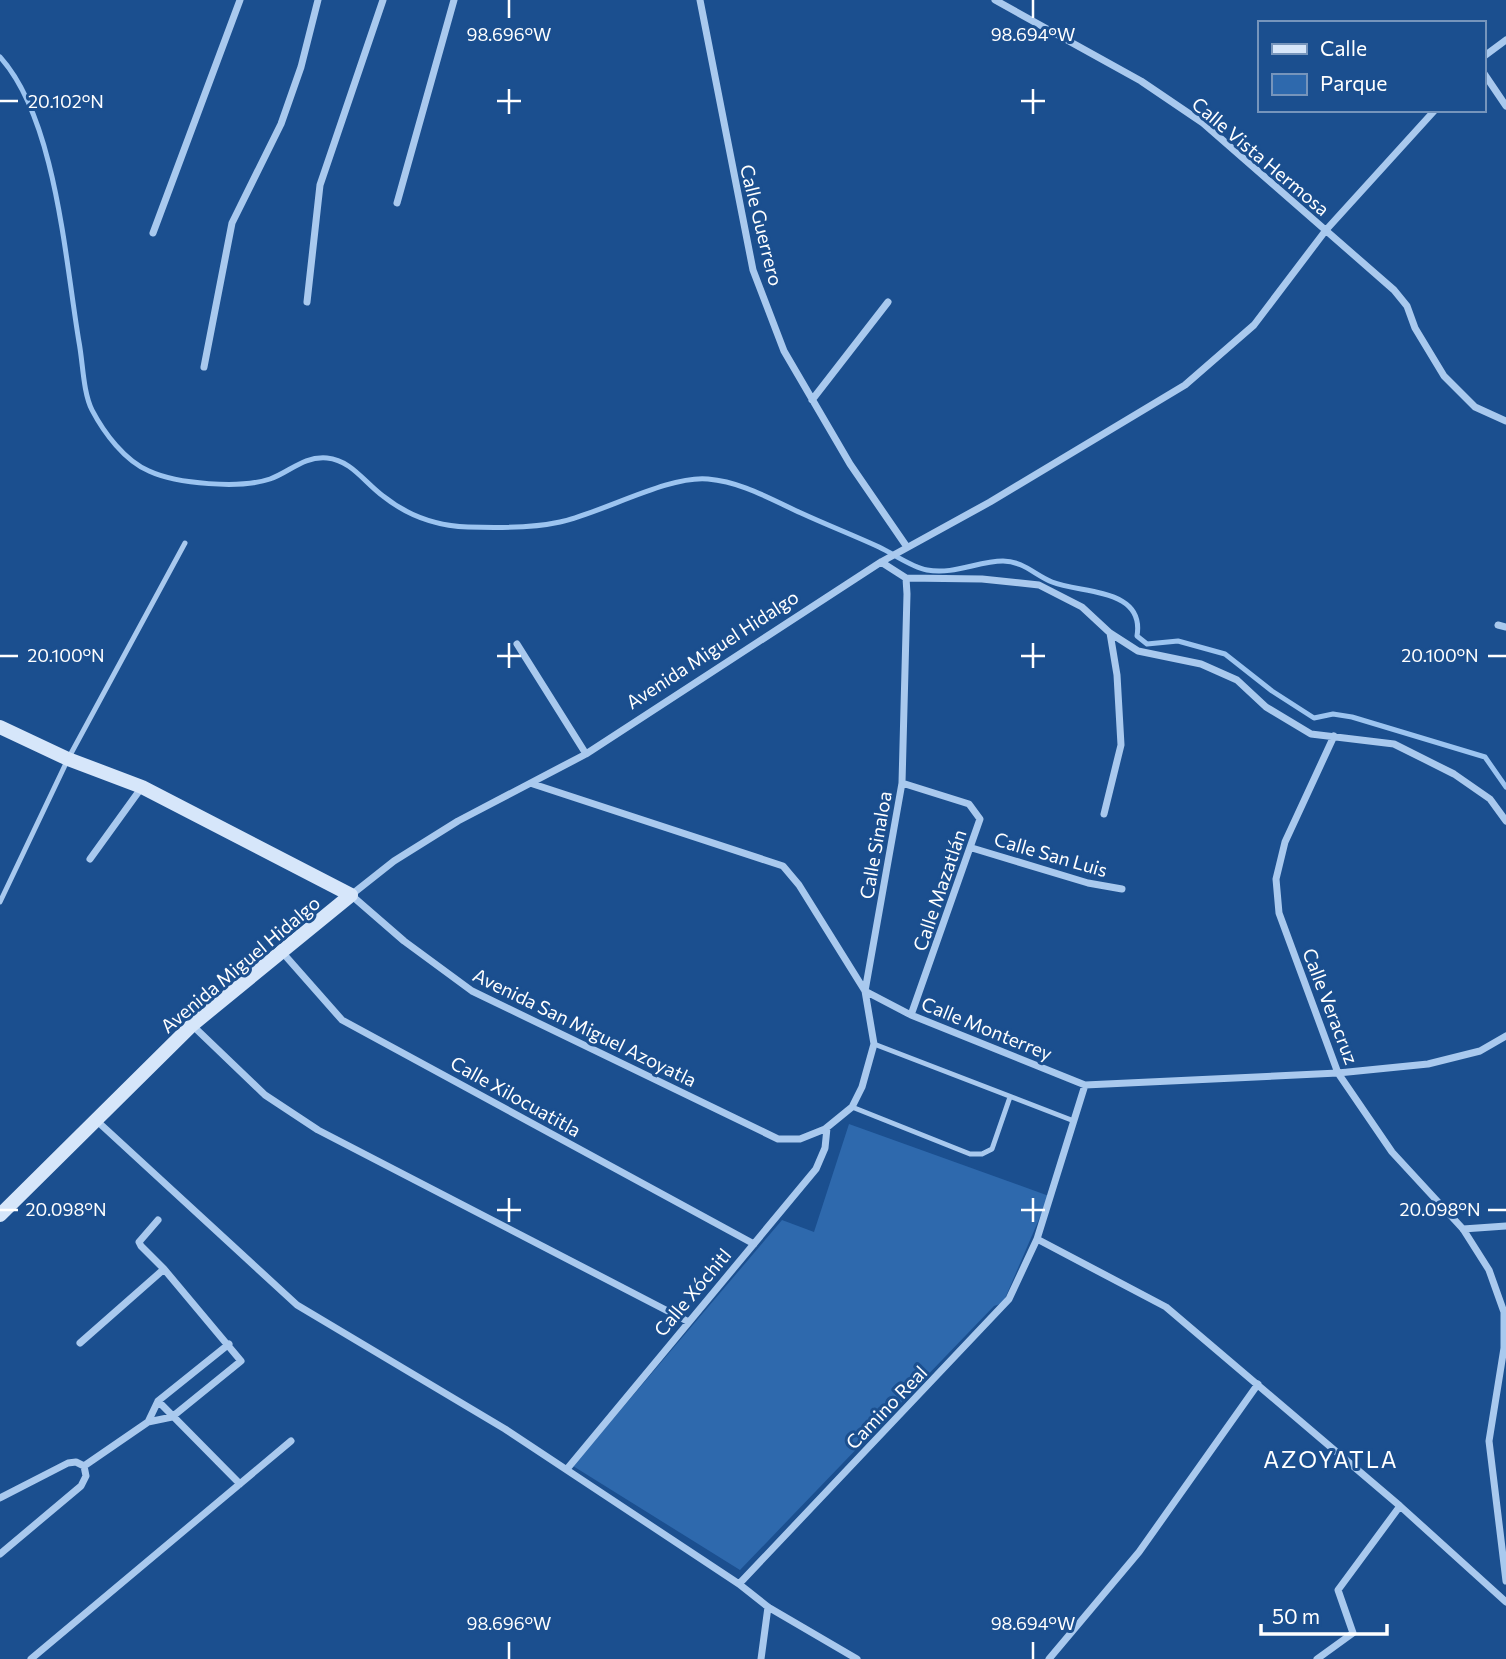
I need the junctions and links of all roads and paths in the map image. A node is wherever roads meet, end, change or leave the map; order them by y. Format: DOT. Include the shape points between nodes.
graph roads {
  1 [pos="240,0"];
  2 [pos="318,0"];
  3 [pos="383,0"];
  4 [pos="454,0"];
  5 [pos="700,0"];
  6 [pos="995,0"];
  7 [pos="1506,40"];
  8 [pos="1485,56"];
  9 [pos="1485,75"];
  10 [pos="1506,106"];
  11 [pos="1433,112"];
  12 [pos="397,203"];
  13 [pos="1326,230"];
  14 [pos="153,233"];
  15 [pos="307,302"];
  16 [pos="888,302"];
  17 [pos="204,367"];
  18 [pos="812,400"];
  19 [pos="1506,421"];
  20 [pos="185,543"];
  21 [pos="907,547"];
  22 [pos="881,562"];
  23 [pos="906,578"];
  24 [pos="1110,633"];
  25 [pos="517,644"];
  26 [pos="0,727"];
  27 [pos="1334,736"];
  28 [pos="586,754"];
  29 [pos="68,759"];
  30 [pos="533,783"];
  31 [pos="902,783"];
  32 [pos="142,787"];
  33 [pos="1104,814"];
  34 [pos="1506,821"];
  35 [pos="972,848"];
  36 [pos="90,859"];
  37 [pos="1122,889"];
  38 [pos="351,895"];
  39 [pos="0,902"];
  40 [pos="282,952"];
  41 [pos="864,991"];
  42 [pos="911,1015"];
  43 [pos="192,1025"];
  44 [pos="1506,1036"];
  45 [pos="874,1044"];
  46 [pos="1338,1073"];
  47 [pos="1085,1084"];
  48 [pos="1010,1097"];
  49 [pos="852,1107"];
  50 [pos="97,1121"];
  51 [pos="1074,1121"];
  52 [pos="826,1128"];
  53 [pos="0,1215"];
  54 [pos="158,1220"];
  55 [pos="1506,1226"];
  56 [pos="1463,1229"];
  57 [pos="1037,1239"];
  58 [pos="754,1244"];
  59 [pos="164,1269"];
  60 [pos="687,1321"];
  61 [pos="80,1343"];
  62 [pos="229,1344"];
  63 [pos="1258,1384"];
  64 [pos="158,1401"];
  65 [pos="172,1417"];
  66 [pos="148,1422"];
  67 [pos="291,1441"];
  68 [pos="84,1466"];
  69 [pos="567,1469"];
  70 [pos="240,1484"];
  71 [pos="0,1498"];
  72 [pos="1400,1506"];
  73 [pos="0,1554"];
  74 [pos="1506,1581"];
  75 [pos="739,1584"];
  76 [pos="1506,1602"];
  77 [pos="768,1607"];
  78 [pos="31,1659"];
  79 [pos="761,1659"];
  80 [pos="857,1659"];
  81 [pos="1049,1659"];
  82 [pos="1317,1659"];
  1 -- 14 [label="street"];
  2 -- 17 [label="street" via="281,124 233,223"];
  3 -- 15 [label="street" via="320,185"];
  4 -- 12 [label="street"];
  5 -- 18 [label="street, Calle Guerrero" via="753,271 784,351"];
  6 -- 13 [label="street, Calle Vista Hermosa" via="1140,81 1203,123"];
  7 -- 8 [label="street"];
  9 -- 10 [label="street"];
  11 -- 13 [label="street, Avenida Miguel Hidalgo"];
  13 -- 19 [label="street, Calle Vista Hermosa" via="1407,306 1444,376 1475,407"];
  13 -- 21 [label="street, Avenida Miguel Hidalgo" via="1254,324 1185,385"];
  16 -- 18 [label="street"];
  18 -- 21 [label="street, Calle Guerrero"];
  20 -- 29 [label="lane"];
  21 -- 22 [label="street, Avenida Miguel Hidalgo"];
  22 -- 23 [label="street"];
  22 -- 28 [label="street, Avenida Miguel Hidalgo"];
  23 -- 24 [label="street" via="1039,585 1082,607"];
  23 -- 31 [label="street, Calle Sinaloa"];
  24 -- 27 [label="street" via="1138,651 1201,664 1237,680 1293,724 1311,734"];
  24 -- 33 [label="street" via="1121,745"];
  25 -- 28 [label="street"];
  26 -- 29 [label="street"];
  27 -- 34 [label="street" via="1394,744 1454,774 1490,799"];
  27 -- 46 [label="street, Calle Veracruz" via="1285,842 1276,879 1279,913"];
  28 -- 30 [label="street, Avenida Miguel Hidalgo"];
  29 -- 32 [label="street"];
  29 -- 39 [label="lane"];
  30 -- 38 [label="street, Avenida Miguel Hidalgo" via="394,860"];
  30 -- 41 [label="street" via="783,866"];
  31 -- 35 [label="street, Calle Mazatlán" via="969,804 980,819"];
  31 -- 41 [label="street, Calle Sinaloa"];
  32 -- 36 [label="street"];
  32 -- 38 [label="street"];
  35 -- 37 [label="street, Calle San Luis"];
  35 -- 42 [label="street, Calle Mazatlán"];
  38 -- 40 [label="street, Avenida Miguel Hidalgo"];
  38 -- 52 [label="street, Avenida San Miguel Azoyatla" via="404,942 472,990 778,1139 800,1139"];
  40 -- 43 [label="street, Avenida Miguel Hidalgo"];
  40 -- 58 [label="street, Calle Xilocuatitla" via="342,1020"];
  41 -- 42 [label="street, Calle Monterrey"];
  41 -- 45 [label="street, Calle Sinaloa"];
  42 -- 47 [label="street, Calle Monterrey"];
  43 -- 50 [label="street, Avenida Miguel Hidalgo"];
  43 -- 60 [label="street" via="265,1095 318,1130"];
  44 -- 46 [label="street, Calle Monterrey" via="1480,1051 1428,1064"];
  45 -- 48 [label="lane"];
  45 -- 49 [label="street, Calle Sinaloa"];
  46 -- 47 [label="street, Calle Monterrey"];
  46 -- 56 [label="street, Calle Veracruz" via="1392,1152"];
  47 -- 51 [label="street, Camino Real"];
  48 -- 49 [label="lane" via="992,1149 982,1154 970,1154"];
  48 -- 51 [label="lane"];
  49 -- 52 [label="street, Calle Sinaloa"];
  50 -- 53 [label="street, Avenida Miguel Hidalgo"];
  50 -- 69 [label="street" via="297,1305"];
  51 -- 57 [label="street, Camino Real"];
  52 -- 58 [label="street, Calle Xóchitl" via="825,1148 816,1169"];
  54 -- 59 [label="street" via="139,1242"];
  55 -- 56 [label="street"];
  56 -- 74 [label="street, Calle Veracruz" via="1489,1270 1504,1311 1504,1348 1489,1441"];
  57 -- 63 [label="street" via="1166,1307"];
  57 -- 75 [label="street, Camino Real" via="1009,1299"];
  58 -- 60 [label="street, Calle Xóchitl"];
  59 -- 61 [label="street"];
  59 -- 62 [label="street"];
  60 -- 69 [label="street, Calle Xóchitl"];
  62 -- 64 [label="street"];
  62 -- 65 [label="street" via="240,1364"];
  63 -- 72 [label="street"];
  63 -- 81 [label="street" via="1139,1552"];
  64 -- 65 [label="street"];
  64 -- 66 [label="street"];
  65 -- 66 [label="street"];
  65 -- 70 [label="street"];
  66 -- 68 [label="street"];
  67 -- 70 [label="street"];
  68 -- 71 [label="street" via="68,1463"];
  68 -- 73 [label="street" via="81,1486"];
  69 -- 75 [label="street"];
  70 -- 78 [label="street"];
  72 -- 76 [label="street"];
  72 -- 82 [label="street" via="1338,1590 1353,1633"];
  75 -- 77 [label="street"];
  77 -- 79 [label="street"];
  77 -- 80 [label="street"];
}
